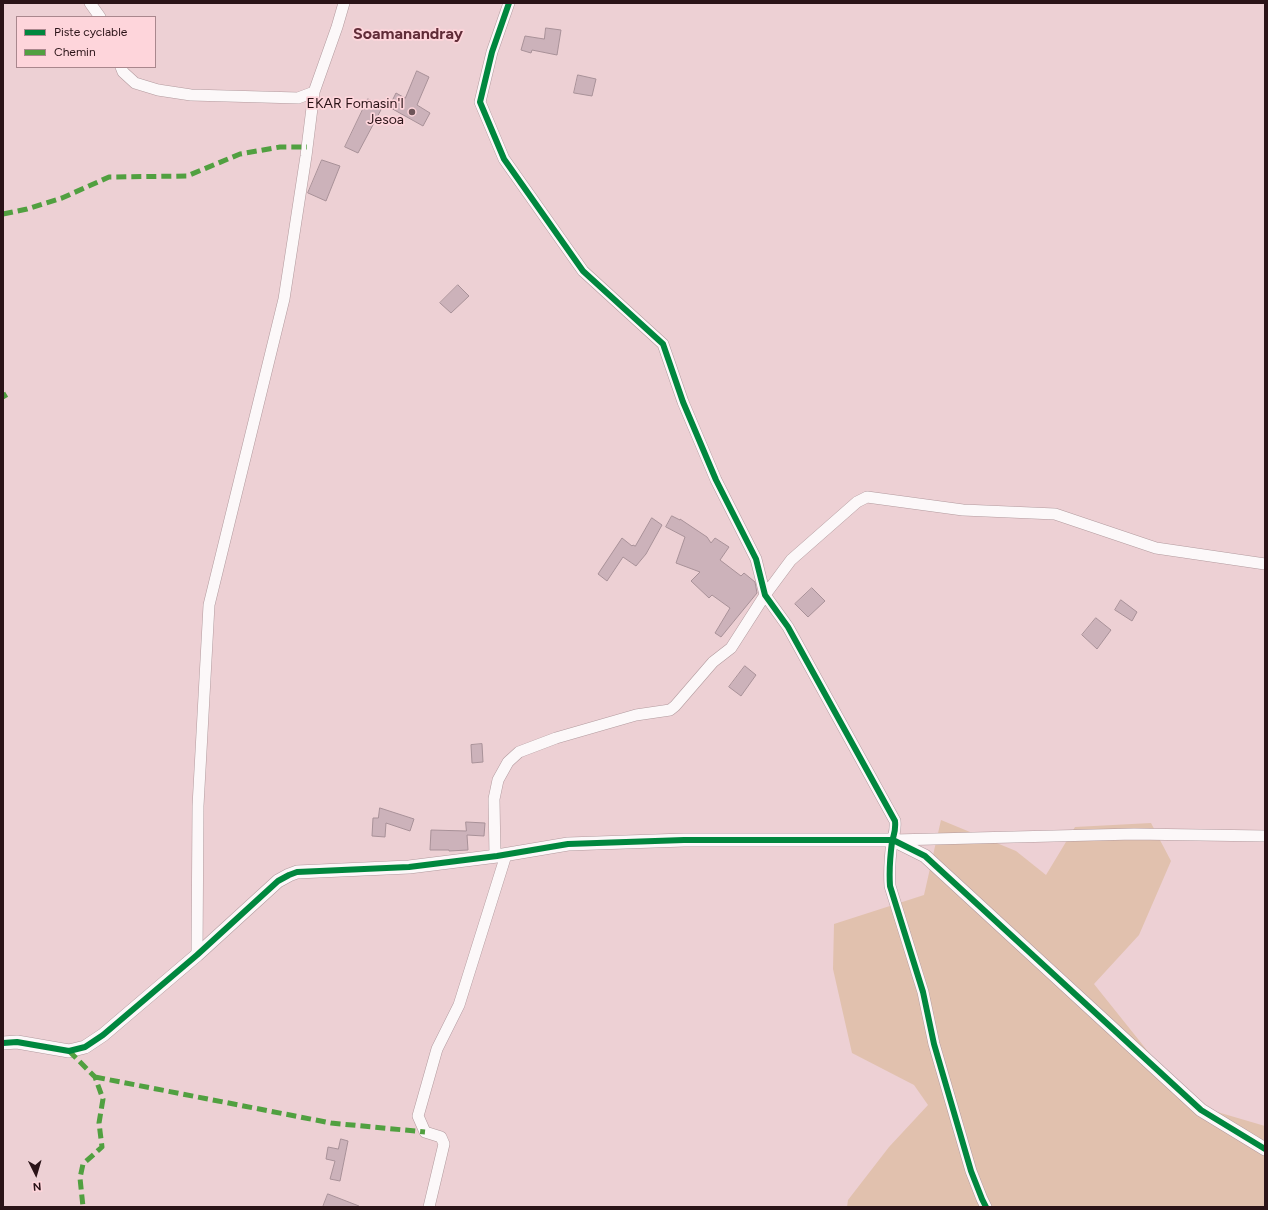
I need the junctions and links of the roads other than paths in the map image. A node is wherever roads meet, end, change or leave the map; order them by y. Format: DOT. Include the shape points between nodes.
graph roads {
  1 [pos="90,3"];
  2 [pos="344,3"];
  3 [pos="510,3"];
  4 [pos="99,16"];
  5 [pos="121,68"];
  6 [pos="314,92"];
  7 [pos="1265,564"];
  8 [pos="765,595"];
  9 [pos="1265,836"];
  10 [pos="893,840"];
  11 [pos="500,855"];
  12 [pos="197,955"];
  13 [pos="3,1043"];
  14 [pos="1265,1149"];
  15 [pos="429,1207"];
  16 [pos="986,1207"];
  1 -- 4 [label="street"];
  2 -- 6 [label="street"];
  3 -- 8 [label="street" via="492,52 480,102 504,160 583,271 663,344 683,402 716,480 756,559"];
  5 -- 6 [label="street" via="135,83 158,90 191,95 298,98"];
  6 -- 12 [label="street" via="284,299 209,605 198,806"];
  7 -- 8 [label="street" via="1156,548 1055,514 963,510 867,497 856,502 790,560"];
  8 -- 10 [label="street" via="788,627 895,821"];
  8 -- 11 [label="street" via="731,648 713,662 670,710 636,715 556,738 519,752 508,762 498,780 494,798"];
  9 -- 10 [label="street" via="1134,834"];
  10 -- 11 [label="street" via="684,840 568,844"];
  10 -- 14 [label="street" via="925,856 1201,1110"];
  10 -- 16 [label="street" via="890,886 923,992 934,1044 971,1171"];
  11 -- 12 [label="street" via="409,867 289,874 278,881"];
  11 -- 15 [label="street" via="458,1005 437,1049 418,1116 425,1132 441,1137 444,1144"];
  12 -- 13 [label="street" via="103,1035 85,1046 69,1051 17,1042"];
}
